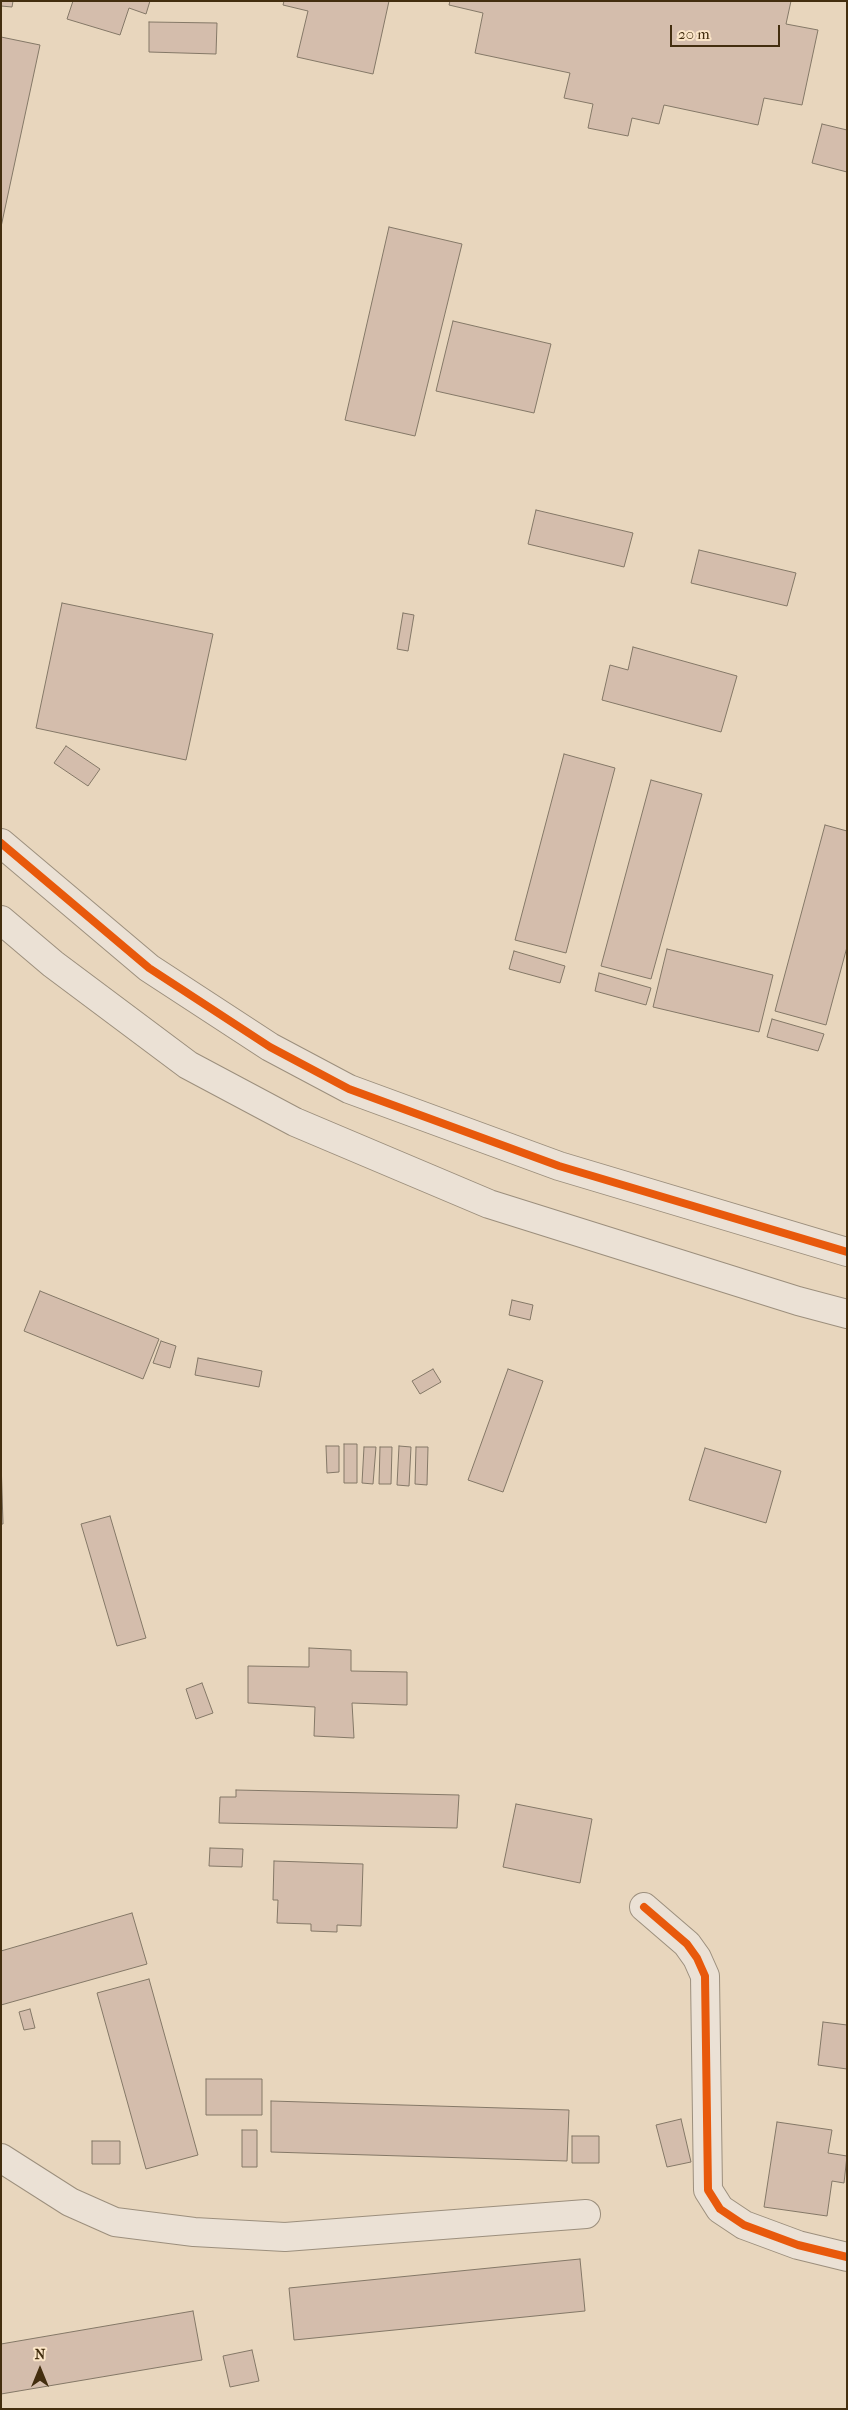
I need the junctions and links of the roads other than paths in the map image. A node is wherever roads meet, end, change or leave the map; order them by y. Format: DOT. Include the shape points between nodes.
graph roads {
  1 [pos="1,843"];
  2 [pos="1,920"];
  3 [pos="847,1252"];
  4 [pos="847,1314"];
  5 [pos="644,1907"];
  6 [pos="1,2158"];
  7 [pos="586,2214"];
  8 [pos="847,2257"];
  1 -- 3 [label="street" via="149,968 270,1047 349,1089 559,1166"];
  2 -- 4 [label="street" via="53,964 188,1065 296,1122 489,1204 798,1302"];
  5 -- 8 [label="street" via="686,1944 705,1976 708,2190 720,2209 744,2226 798,2246"];
  6 -- 7 [label="street" via="70,2202 115,2222 194,2232 285,2237"];
}
